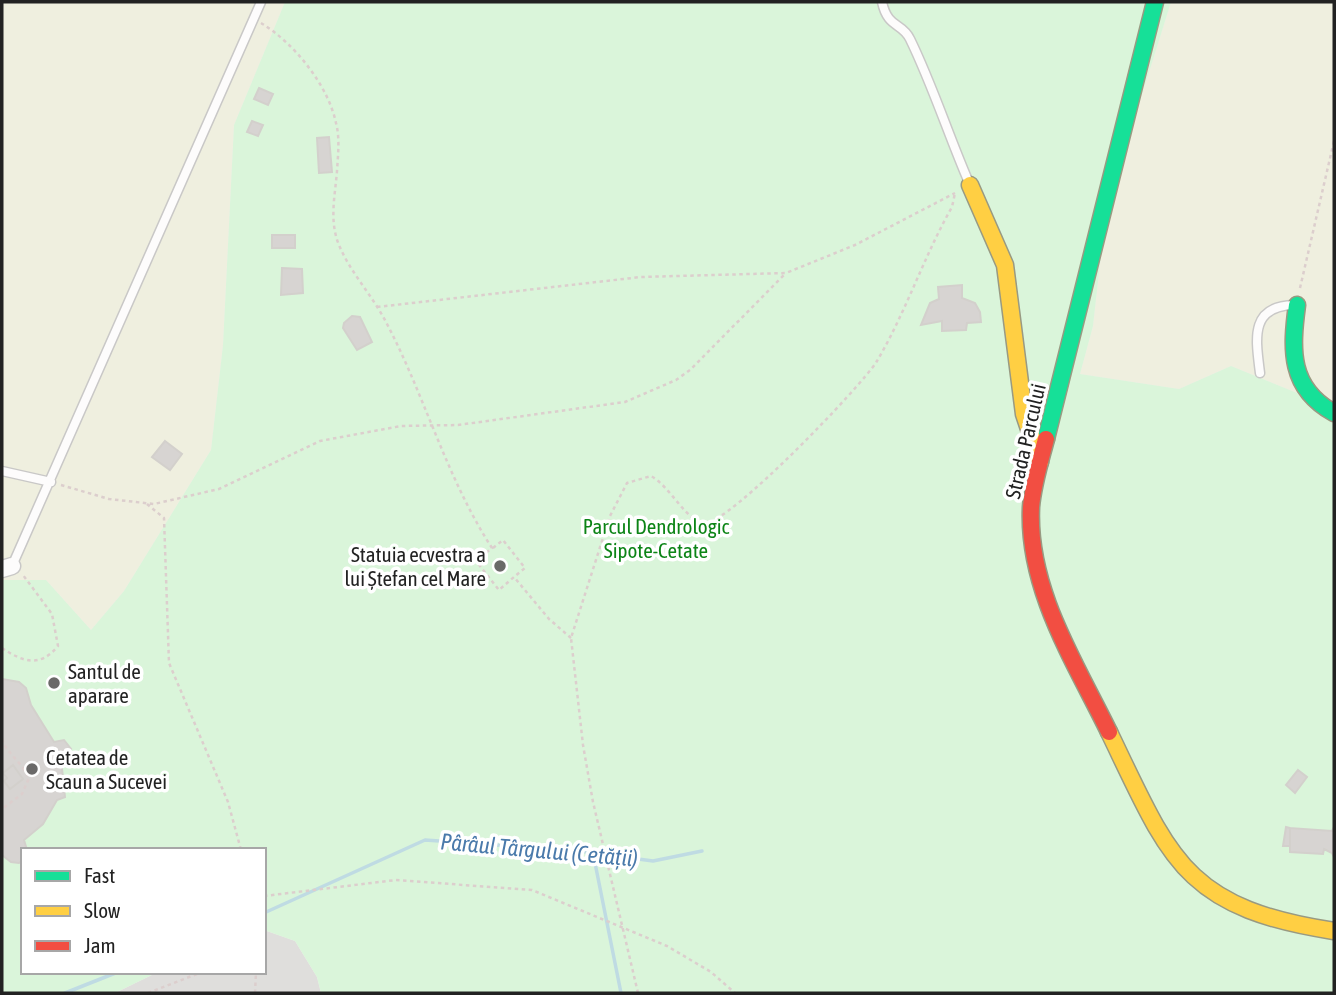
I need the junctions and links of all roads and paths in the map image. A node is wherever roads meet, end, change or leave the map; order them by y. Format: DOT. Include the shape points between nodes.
graph roads {
  1 [pos="261,2"];
  2 [pos="882,2"];
  3 [pos="1155,2"];
  4 [pos="254,18"];
  5 [pos="1334,141"];
  6 [pos="962,189"];
  7 [pos="786,273"];
  8 [pos="1297,304"];
  9 [pos="377,307"];
  10 [pos="1260,373"];
  11 [pos="1334,413"];
  12 [pos="430,425"];
  13 [pos="1040,461"];
  14 [pos="2,471"];
  15 [pos="51,482"];
  16 [pos="147,504"];
  17 [pos="492,548"];
  18 [pos="7,567"];
  19 [pos="514,577"];
  20 [pos="571,638"];
  21 [pos="2,648"];
  22 [pos="2,739"];
  23 [pos="2,810"];
  24 [pos="240,848"];
  25 [pos="266,896"];
  26 [pos="622,928"];
  27 [pos="1334,931"];
  28 [pos="197,974"];
  29 [pos="256,974"];
  30 [pos="148,993"];
  31 [pos="254,993"];
  32 [pos="638,993"];
  33 [pos="735,993"];
  1 -- 4 [label="lane"];
  2 -- 6 [label="lane" via="889,22 908,34 953,135"];
  3 -- 13 [label="main road, Strada Parcului"];
  4 -- 9 [label="path" via="286,42 327,97 337,137 333,224 347,260"];
  4 -- 15 [label="lane"];
  5 -- 8 [label="path"];
  6 -- 7 [label="path" via="855,245"];
  6 -- 13 [label="main road" via="1005,264 1021,412"];
  6 -- 20 [label="path" via="877,360 802,443 728,513 701,524 687,515 661,481 651,476 627,483 610,516"];
  7 -- 9 [label="path" via="641,277"];
  7 -- 12 [label="path" via="708,354 676,380 646,396 479,422"];
  8 -- 10 [label="lane" via="1267,312 1259,321"];
  8 -- 11 [label="main road" via="1296,353 1303,391"];
  9 -- 12 [label="path"];
  12 -- 16 [label="path" via="320,441 219,489"];
  12 -- 17 [label="path"];
  13 -- 27 [label="main road, Strada Parcului" via="1030,513 1044,590 1150,815 1187,870 1218,897 1274,918"];
  14 -- 15 [label="lane"];
  15 -- 16 [label="path" via="109,499"];
  15 -- 18 [label="lane"];
  16 -- 24 [label="path" via="164,518 169,663 228,802"];
  17 -- 19 [label="path" via="503,540 525,568"];
  17 -- 19 [label="path" via="476,561 499,590"];
  18 -- 21 [label="path" via="52,614 58,646 48,658 35,662"];
  19 -- 20 [label="path"];
  20 -- 26 [label="path" via="583,745"];
  22 -- 23 [label="path" via="29,778 22,794"];
  25 -- 26 [label="path" via="396,880 532,890"];
  26 -- 32 [label="path"];
  26 -- 33 [label="path" via="693,960"];
  28 -- 30 [label="path"];
  29 -- 31 [label="path"];
}
